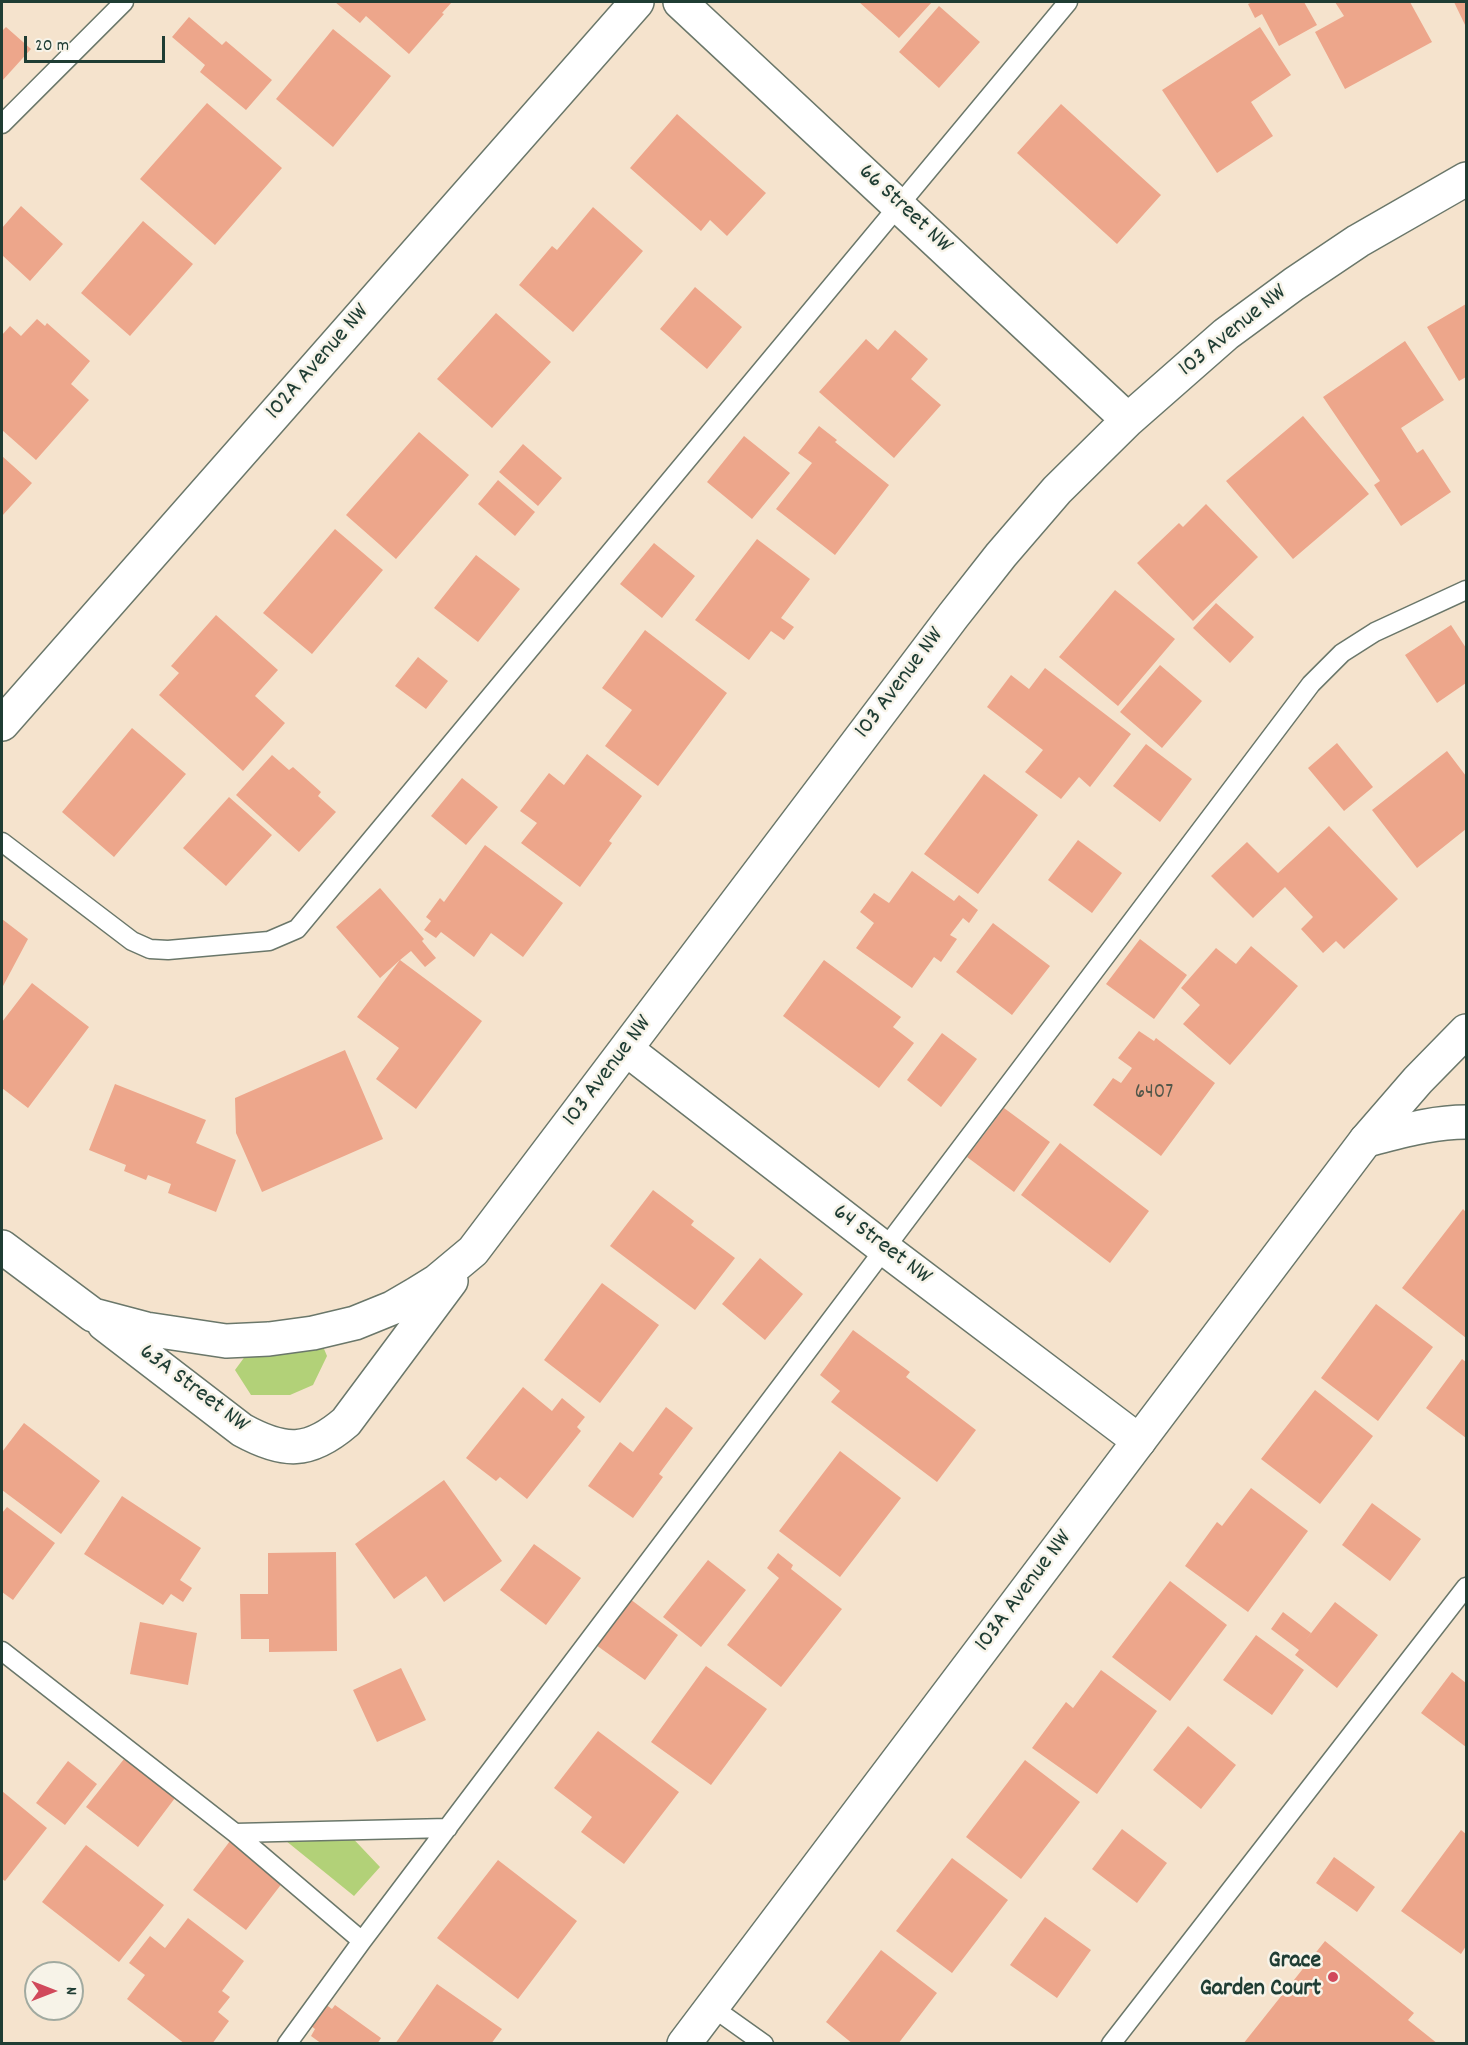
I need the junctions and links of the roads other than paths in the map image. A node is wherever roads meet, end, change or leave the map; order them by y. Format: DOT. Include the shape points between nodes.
graph roads {
  1 [pos="124,2"];
  2 [pos="637,2"];
  3 [pos="680,2"];
  4 [pos="1068,2"];
  5 [pos="2,124"];
  6 [pos="1467,179"];
  7 [pos="899,205"];
  8 [pos="1128,420"];
  9 [pos="1467,590"];
  10 [pos="2,724"];
  11 [pos="2,842"];
  12 [pos="1467,1031"];
  13 [pos="626,1049"];
  14 [pos="1467,1122"];
  15 [pos="1366,1140"];
  16 [pos="2,1247"];
  17 [pos="885,1250"];
  18 [pos="473,1251"];
  19 [pos="93,1315"];
  20 [pos="269,1339"];
  21 [pos="1139,1441"];
  22 [pos="300,1447"];
  23 [pos="1467,1587"];
  24 [pos="2,1651"];
  25 [pos="448,1828"];
  26 [pos="235,1833"];
  27 [pos="362,1941"];
  28 [pos="712,2007"];
  29 [pos="287,2043"];
  30 [pos="684,2043"];
  31 [pos="764,2043"];
  32 [pos="1111,2043"];
  1 -- 5 [label="lane"];
  2 -- 10 [label="street, 102A Avenue NW"];
  3 -- 7 [label="street, 66 Street NW"];
  4 -- 7 [label="lane"];
  6 -- 8 [label="street, 103 Avenue NW" via="1358,241 1294,284 1226,334"];
  7 -- 8 [label="street, 66 Street NW"];
  7 -- 11 [label="lane" via="297,929 269,941 150,949 132,941"];
  8 -- 13 [label="street, 103 Avenue NW" via="1057,490 966,598"];
  9 -- 17 [label="lane" via="1375,632 1342,653 1311,684"];
  12 -- 15 [label="street, 103A Avenue NW"];
  13 -- 17 [label="street, 64 Street NW"];
  13 -- 18 [label="street, 103 Avenue NW"];
  14 -- 15 [label="street" via="1431,1125"];
  15 -- 21 [label="street, 103A Avenue NW"];
  16 -- 19 [label="street, 63A Street NW"];
  17 -- 21 [label="street, 64 Street NW"];
  17 -- 25 [label="lane"];
  18 -- 20 [label="street, 103 Avenue NW" via="437,1281 392,1308 354,1323"];
  18 -- 22 [label="street, 103 Avenue NW" via="346,1422 330,1436"];
  19 -- 20 [label="street, 63A Street NW" via="146,1329 225,1341"];
  19 -- 22 [label="street, 63A Street NW" via="242,1430 261,1440"];
  21 -- 28 [label="street, 103A Avenue NW"];
  23 -- 32 [label="lane"];
  24 -- 26 [label="lane"];
  25 -- 26 [label="lane"];
  25 -- 27 [label="lane"];
  26 -- 27 [label="lane"];
  27 -- 29 [label="lane"];
  28 -- 30 [label="street, 103A Avenue NW"];
  28 -- 31 [label="lane"];
}
